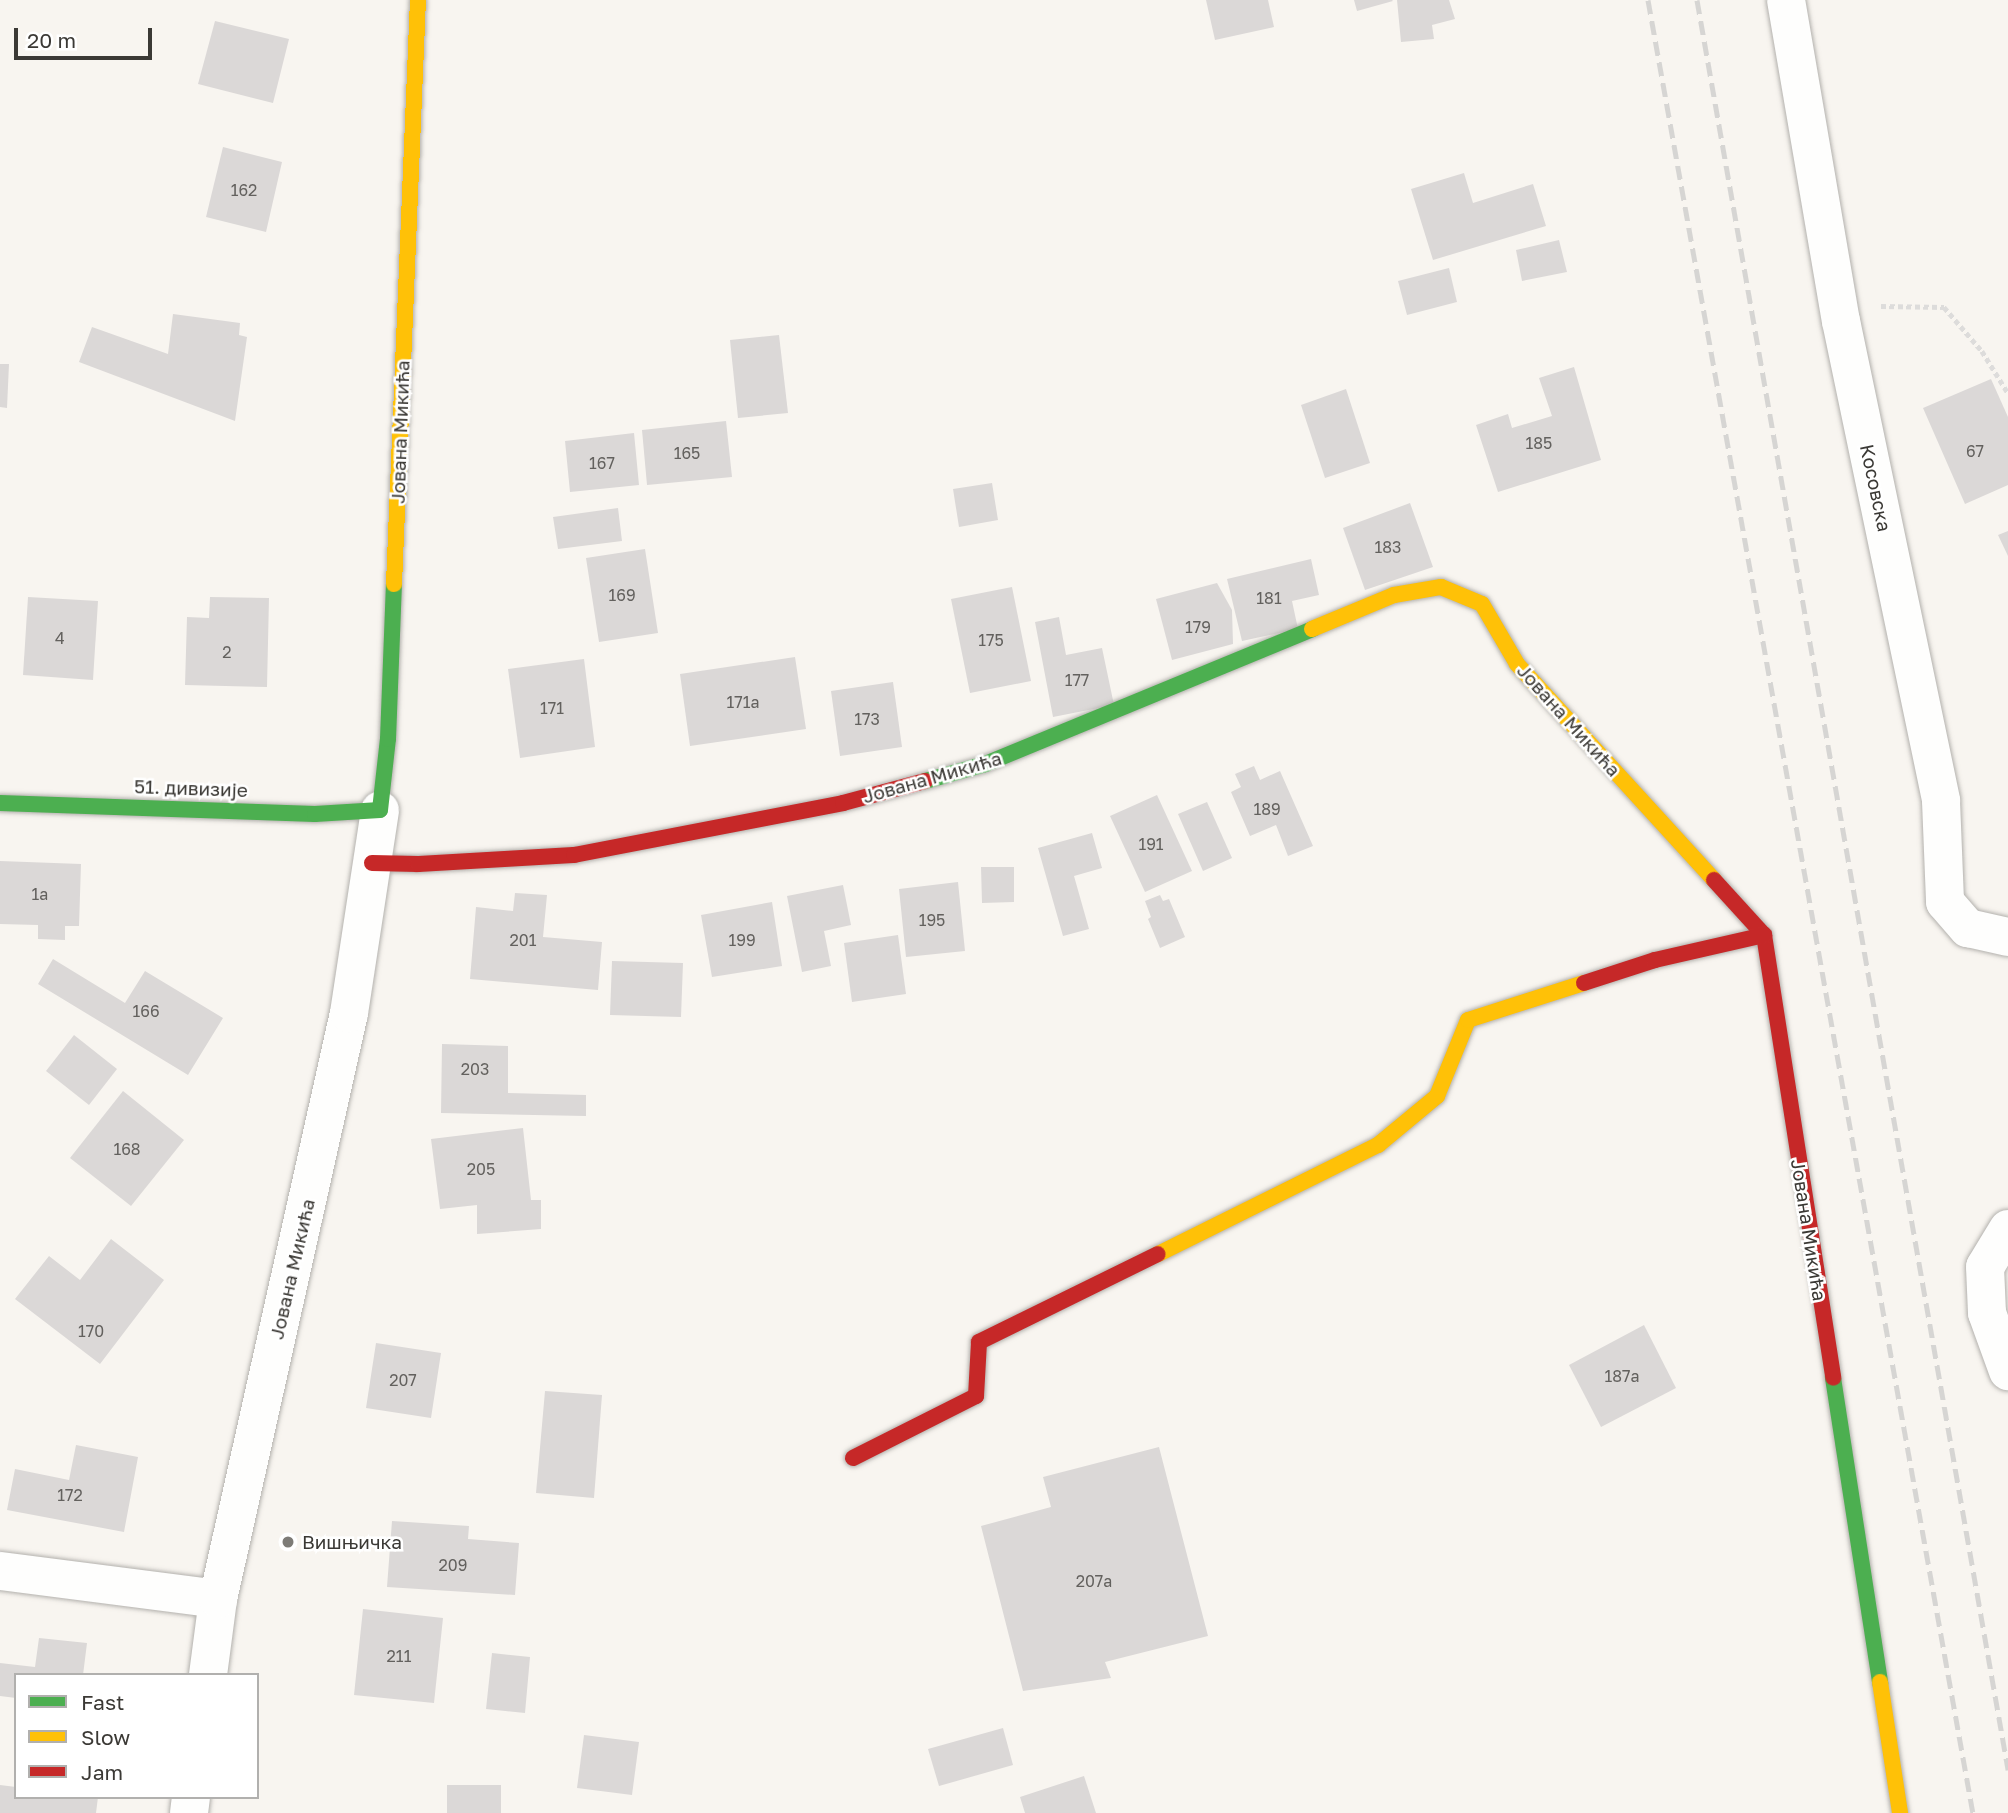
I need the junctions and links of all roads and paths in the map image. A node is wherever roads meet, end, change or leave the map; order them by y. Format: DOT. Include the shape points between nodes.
graph roads {
  1 [pos="418,0"];
  2 [pos="1786,0"];
  3 [pos="1841,321"];
  4 [pos="2008,393"];
  5 [pos="0,803"];
  6 [pos="380,810"];
  7 [pos="372,863"];
  8 [pos="1763,935"];
  9 [pos="2008,937"];
  10 [pos="2008,1229"];
  11 [pos="2008,1371"];
  12 [pos="853,1458"];
  13 [pos="0,1571"];
  14 [pos="218,1599"];
  15 [pos="208,1673"];
  16 [pos="1900,1813"];
  1 -- 6 [label="street, Јована Микића" via="388,739"];
  2 -- 3 [label="street, Косовска"];
  3 -- 4 [label="path" via="1869,306 1944,307 1982,351"];
  3 -- 9 [label="street, Косовска" via="1941,802 1945,902 1968,928"];
  5 -- 6 [label="street, 51. дивизије" via="315,814"];
  6 -- 7 [label="street, Јована Микића"];
  7 -- 8 [label="street, Јована Микића" via="575,855 843,803 985,764 1394,595 1441,587 1482,604 1517,664"];
  7 -- 14 [label="street, Јована Микића" via="349,1013"];
  8 -- 12 [label="street" via="1655,960 1468,1020 1437,1096 1378,1145 979,1342 976,1396"];
  8 -- 16 [label="street, Јована Микића"];
  10 -- 11 [label="street" via="1984,1267 1987,1313"];
  13 -- 14 [label="street"];
  14 -- 15 [label="street, Јована Микића"];
}
